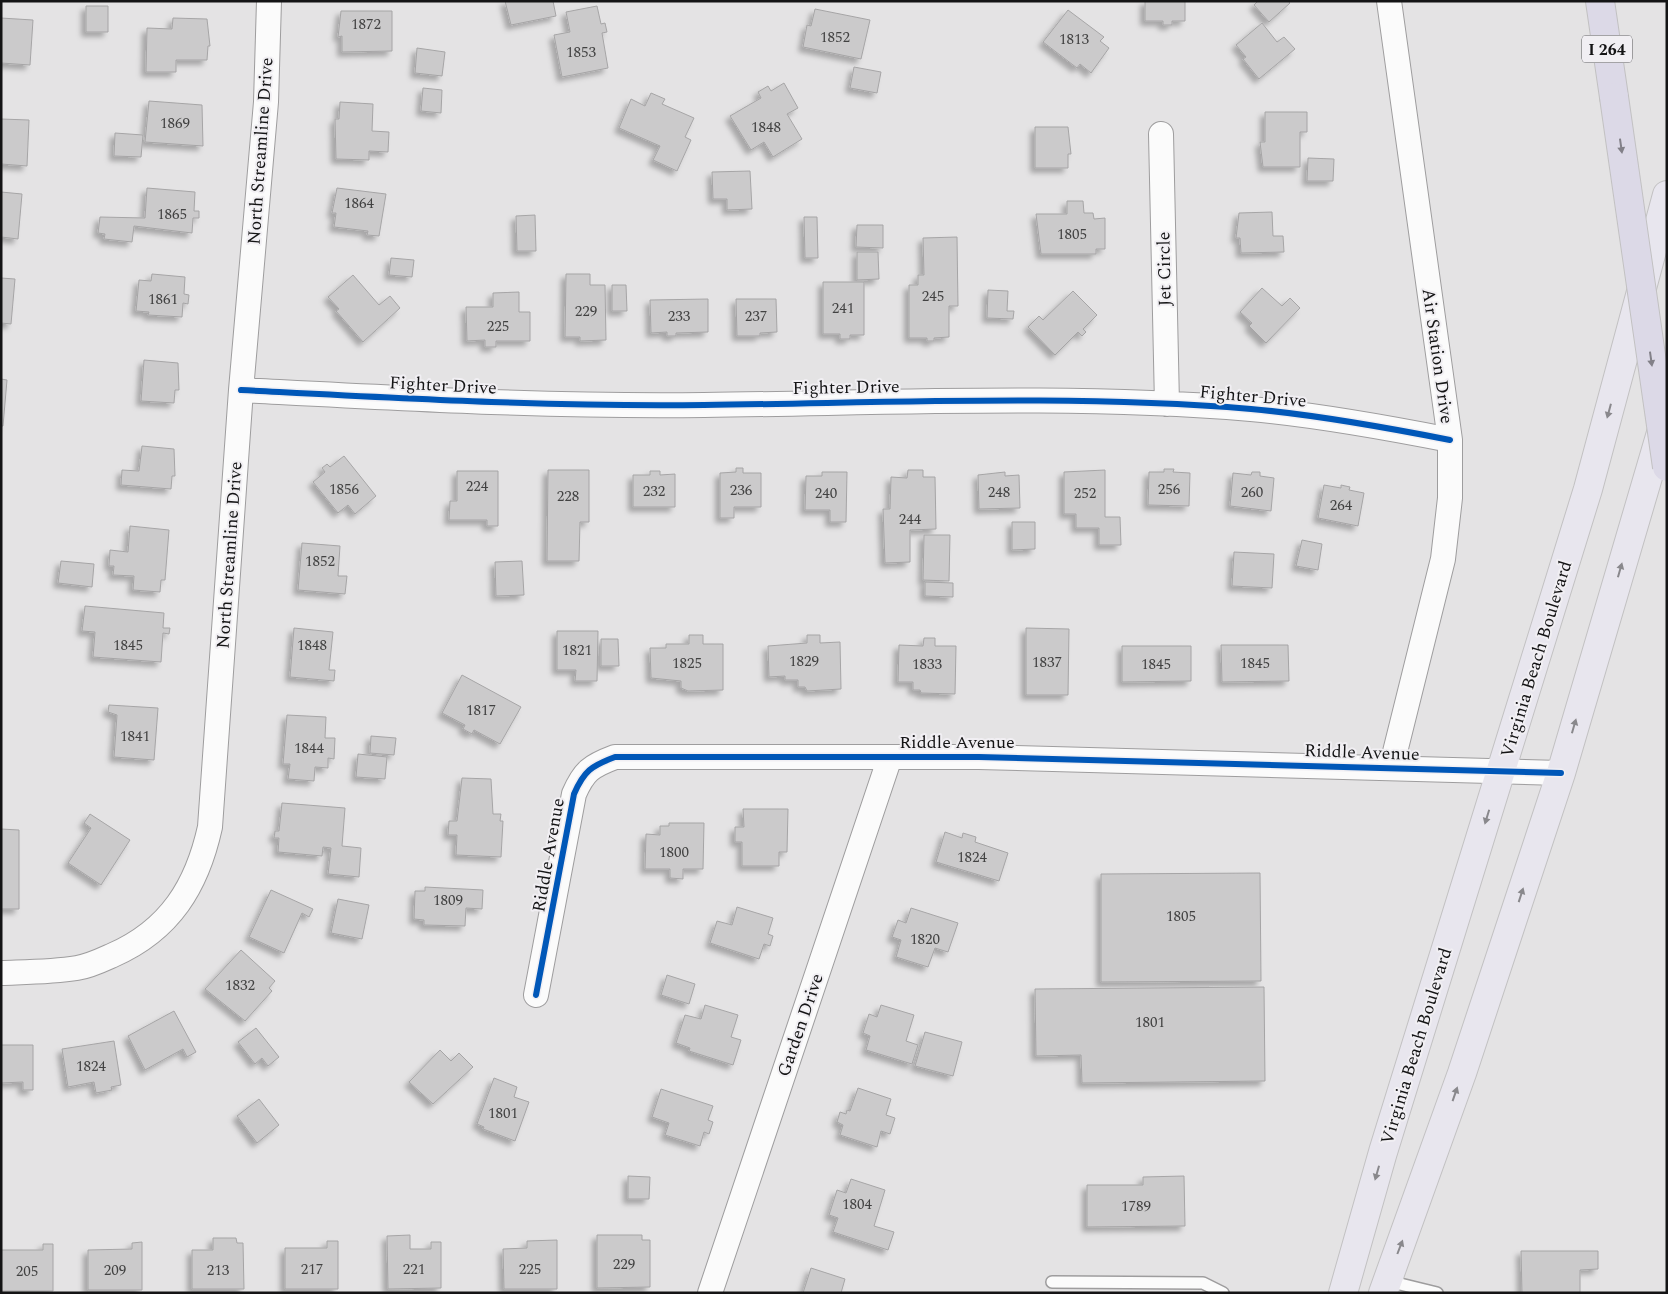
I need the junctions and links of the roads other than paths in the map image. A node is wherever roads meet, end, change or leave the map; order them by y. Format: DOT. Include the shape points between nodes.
graph roads {
  1 [pos="268,1"];
  2 [pos="1389,1"];
  3 [pos="1600,1"];
  4 [pos="1161,134"];
  5 [pos="1667,195"];
  6 [pos="241,390"];
  7 [pos="1166,404"];
  8 [pos="1667,412"];
  9 [pos="1450,440"];
  10 [pos="1667,467"];
  11 [pos="890,757"];
  12 [pos="1391,768"];
  13 [pos="1502,771"];
  14 [pos="1561,772"];
  15 [pos="1,973"];
  16 [pos="536,995"];
  17 [pos="1052,1282"];
  18 [pos="1386,1287"];
  19 [pos="710,1293"];
  20 [pos="1223,1293"];
  21 [pos="1344,1293"];
  22 [pos="1437,1293"];
  1 -- 6 [label="street, North Streamline Drive" via="266,102"];
  2 -- 9 [label="street, Air Station Drive"];
  3 -- 10 [label="highway, I 264, one-way, bridge"];
  4 -- 7 [label="street, Jet Circle"];
  5 -- 13 [label="main road, Virginia Beach Boulevard, one-way" via="1588,489"];
  6 -- 7 [label="street, Fighter Drive" via="490,403 702,405 1031,400"];
  6 -- 15 [label="street, North Streamline Drive" via="210,827 194,879 176,908 158,928 127,949 78,968"];
  7 -- 9 [label="street, Fighter Drive" via="1252,409 1352,421"];
  14 -- 8 [label="main road, one-way"];
  9 -- 12 [label="street, Air Station Drive" via="1450,498 1443,559"];
  11 -- 12 [label="street, Riddle Avenue"];
  11 -- 16 [label="street, Riddle Avenue" via="614,757 594,764 581,778 574,794"];
  11 -- 19 [label="street, Garden Drive"];
  12 -- 13 [label="street, Riddle Avenue"];
  13 -- 14 [label="street, Riddle Avenue"];
  13 -- 21 [label="main road, Virginia Beach Boulevard, one-way" via="1383,1152"];
  18 -- 14 [label="main road, one-way" via="1462,1073"];
  17 -- 20 [label="lane" via="1202,1283"];
  18 -- 22 [label="lane"];
}
